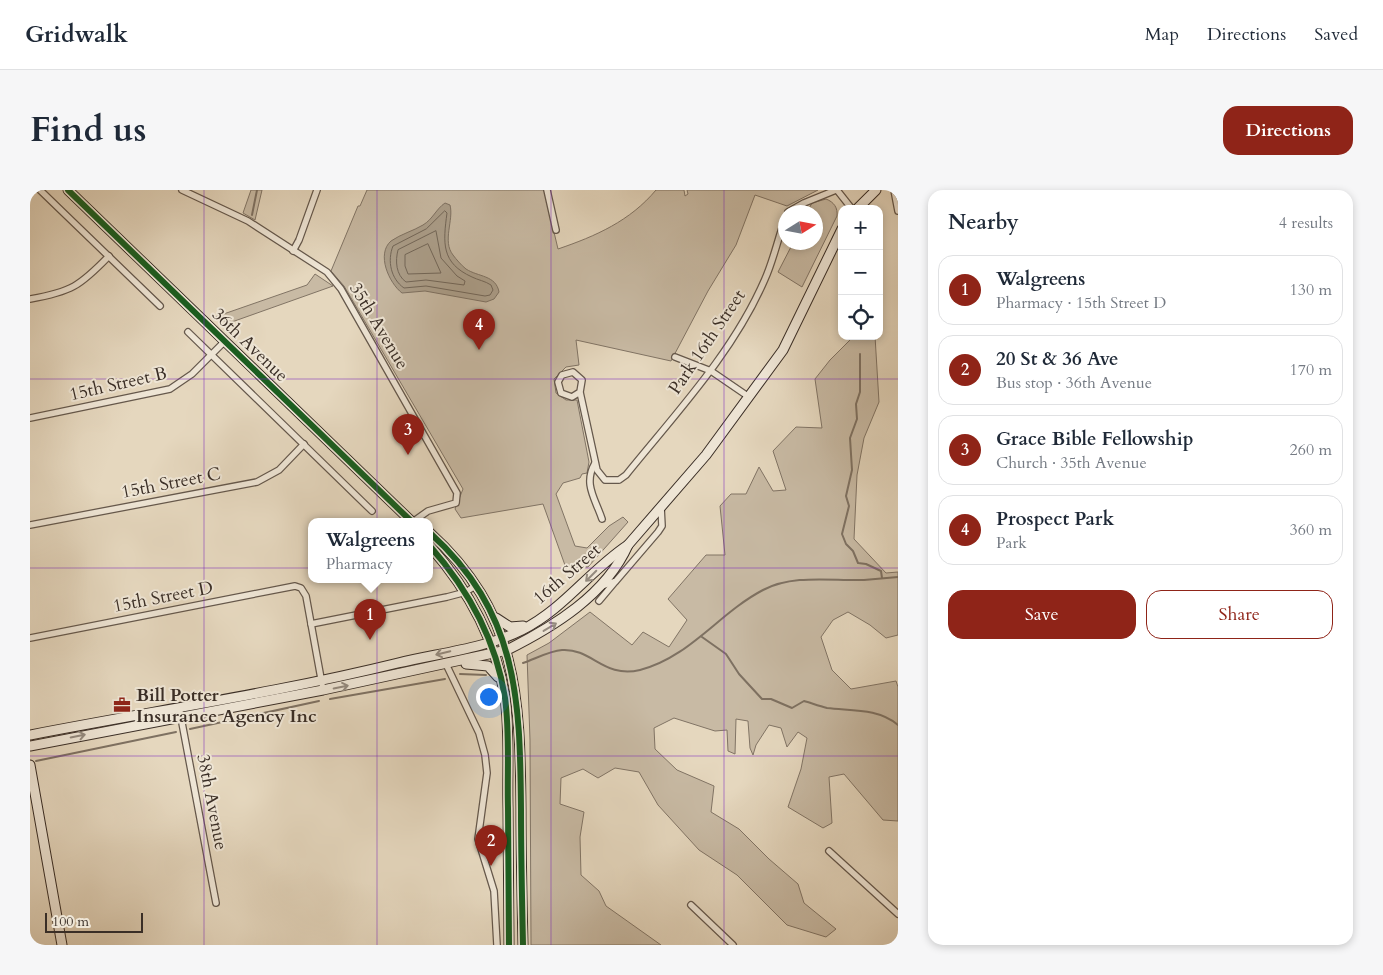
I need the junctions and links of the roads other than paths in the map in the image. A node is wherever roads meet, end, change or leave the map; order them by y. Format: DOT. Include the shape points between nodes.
graph roads {
  1 [pos="40,190"];
  2 [pos="68,190"];
  3 [pos="182,190"];
  4 [pos="317,190"];
  5 [pos="547,190"];
  6 [pos="837,190"];
  7 [pos="876,190"];
  8 [pos="894,190"];
  9 [pos="200,194"];
  10 [pos="800,205"];
  11 [pos="849,205"];
  12 [pos="860,205"];
  13 [pos="898,211"];
  14 [pos="556,230"];
  15 [pos="838,237"];
  16 [pos="778,240"];
  17 [pos="293,251"];
  18 [pos="109,256"];
  19 [pos="30,299"];
  20 [pos="160,306"];
  21 [pos="188,332"];
  22 [pos="225,341"];
  23 [pos="212,355"];
  24 [pos="675,357"];
  25 [pos="711,371"];
  26 [pos="580,392"];
  27 [pos="749,397"];
  28 [pos="30,418"];
  29 [pos="304,444"];
  30 [pos="595,463"];
  31 [pos="661,507"];
  32 [pos="372,511"];
  33 [pos="410,518"];
  34 [pos="418,518"];
  35 [pos="602,519"];
  36 [pos="30,525"];
  37 [pos="433,536"];
  38 [pos="628,545"];
  39 [pos="433,549"];
  40 [pos="616,580"];
  41 [pos="475,586"];
  42 [pos="597,588"];
  43 [pos="466,592"];
  44 [pos="599,601"];
  45 [pos="493,615"];
  46 [pos="546,616"];
  47 [pos="311,624"];
  48 [pos="30,638"];
  49 [pos="503,638"];
  50 [pos="490,642"];
  51 [pos="507,650"];
  52 [pos="494,654"];
  53 [pos="449,664"];
  54 [pos="502,685"];
  55 [pos="322,686"];
  56 [pos="180,712"];
  57 [pos="30,735"];
  58 [pos="30,746"];
  59 [pos="30,765"];
  60 [pos="829,851"];
  61 [pos="216,903"];
  62 [pos="691,905"];
  63 [pos="898,914"];
  64 [pos="62,945"];
  65 [pos="497,945"];
  66 [pos="509,945"];
  67 [pos="522,945"];
  68 [pos="733,945"];
  1 -- 18 [label="street"];
  2 -- 22 [label="street, 36th Avenue"];
  3 -- 9 [label="street, 35th Avenue"];
  4 -- 17 [label="street"];
  5 -- 14 [label="street"];
  6 -- 10 [label="street"];
  6 -- 11 [label="street"];
  7 -- 12 [label="street"];
  8 -- 13 [label="street"];
  9 -- 17 [label="street, 35th Avenue"];
  15 -- 27 [label="street, 16th Street" via="783,350"];
  16 -- 25 [label="street, Park 16th Street" via="765,278"];
  17 -- 34 [label="street, 35th Avenue" via="327,272 341,289 457,493 456,502"];
  18 -- 19 [label="street" via="70,290"];
  18 -- 20 [label="street"];
  21 -- 23 [label="street, 36th Avenue"];
  22 -- 23 [label="street, 15th Street B"];
  22 -- 33 [label="street, 36th Avenue"];
  23 -- 28 [label="street, 15th Street B" via="184,382 170,389"];
  23 -- 29 [label="street, 36th Avenue"];
  24 -- 25 [label="street"];
  25 -- 27 [label="street"];
  25 -- 30 [label="street, Park 16th Street" via="626,476 605,480"];
  26 -- 26 [label="street" via="572,397 561,393 558,382 562,375 572,372 580,376"];
  26 -- 30 [label="street"];
  27 -- 31 [label="street, 16th Street" via="706,455"];
  29 -- 32 [label="street, 36th Avenue"];
  29 -- 36 [label="street, 15th Street C" via="279,470 258,482"];
  30 -- 35 [label="street" via="589,481"];
  31 -- 38 [label="street, 16th Street"];
  31 -- 40 [label="street, 16th Street" via="662,526"];
  37 -- 41 [label="street"];
  38 -- 42 [label="street, 16th Street" via="621,561"];
  38 -- 46 [label="street, 16th Street, one-way" via="612,555"];
  39 -- 43 [label="street"];
  40 -- 42 [label="street, 16th Street"];
  40 -- 44 [label="street, 16th Street"];
  41 -- 43 [label="street"];
  41 -- 45 [label="street"];
  51 -- 42 [label="street, 16th Street, one-way" via="558,622"];
  43 -- 47 [label="street"];
  43 -- 50 [label="street"];
  45 -- 46 [label="street" via="503,624 516,628"];
  45 -- 49 [label="street"];
  46 -- 49 [label="street, 16th Street"];
  47 -- 48 [label="street, 15th Street D" via="306,596 301,588 290,587"];
  47 -- 55 [label="street"];
  49 -- 50 [label="street, 16th Street"];
  49 -- 51 [label="street"];
  50 -- 52 [label="street"];
  50 -- 55 [label="street, 16th Street, one-way"];
  51 -- 52 [label="street, 16th Street"];
  51 -- 67 [label="street" via="517,696 520,732"];
  52 -- 53 [label="street, 16th Street"];
  52 -- 54 [label="street"];
  53 -- 54 [label="street" via="488,666"];
  55 -- 53 [label="street, 16th Street, one-way"];
  53 -- 65 [label="street" via="484,750 487,773 478,839 494,891"];
  54 -- 66 [label="street" via="508,746"];
  55 -- 56 [label="street, 16th Street"];
  56 -- 57 [label="street, 16th Street"];
  58 -- 56 [label="street, 16th Street, one-way"];
  56 -- 61 [label="street, 38th Avenue"];
  59 -- 64 [label="street"];
  60 -- 63 [label="street"];
  62 -- 68 [label="street"];
}
